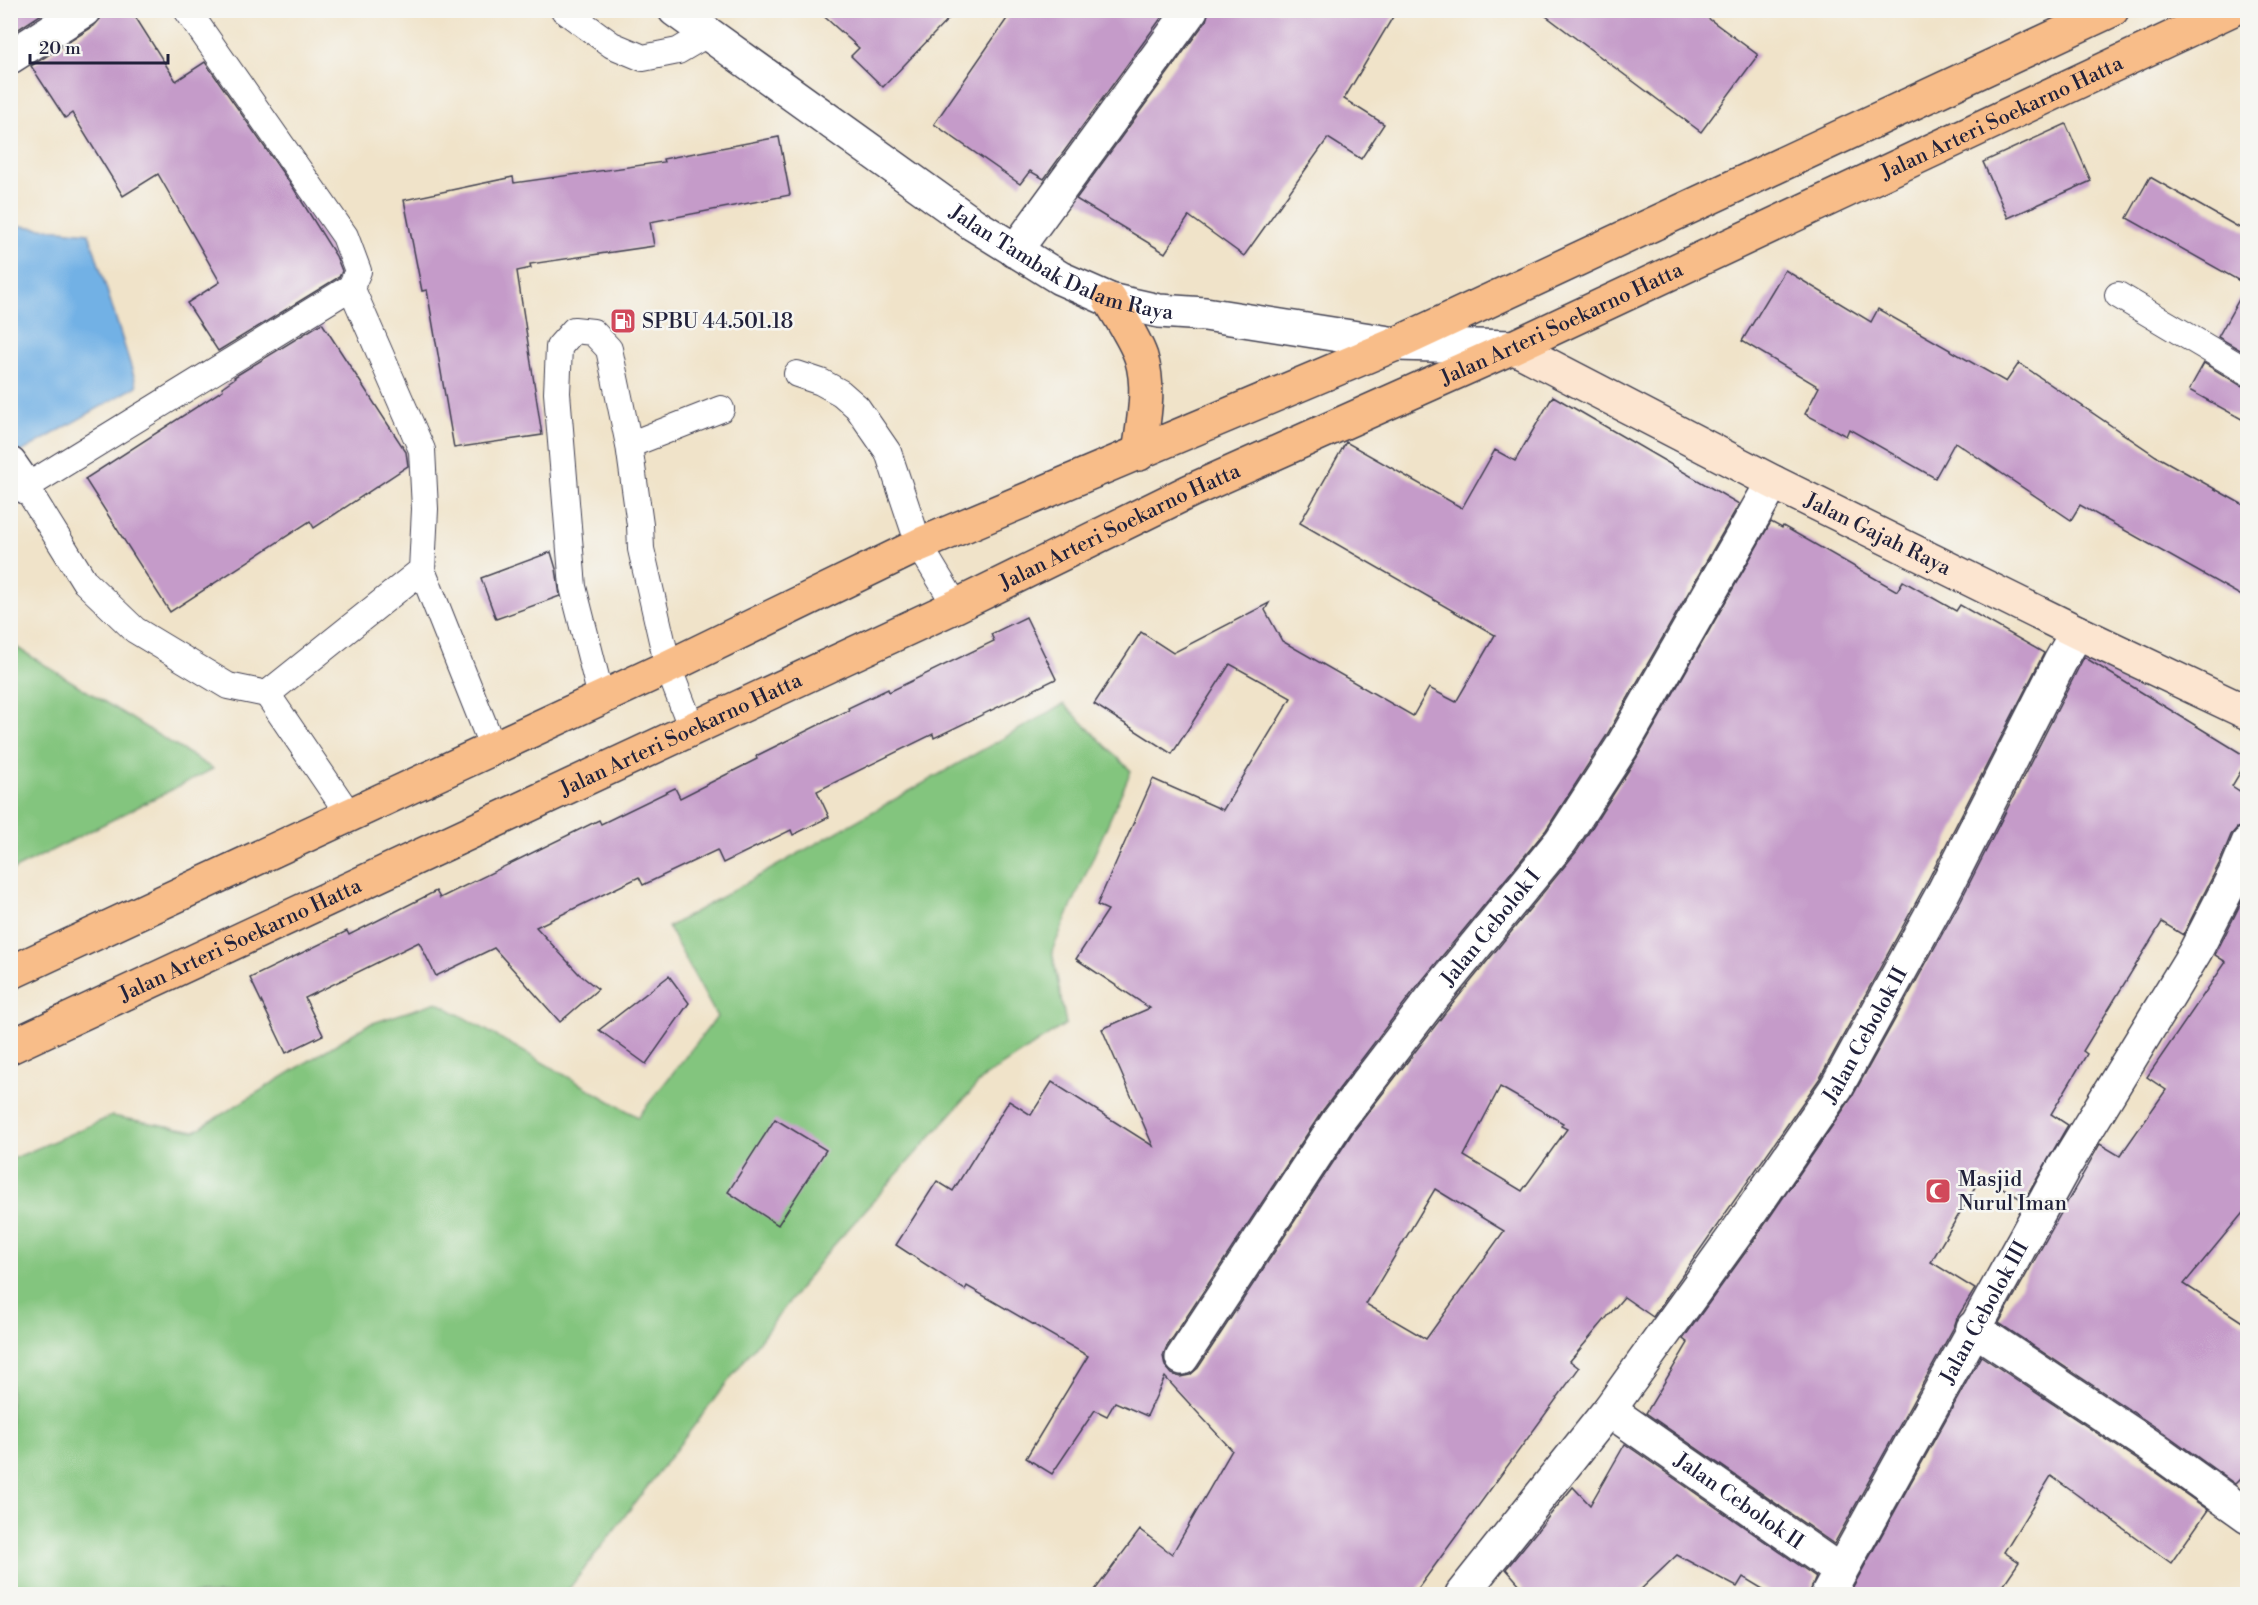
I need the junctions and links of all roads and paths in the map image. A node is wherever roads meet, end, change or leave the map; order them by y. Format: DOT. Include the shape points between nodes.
graph roads {
  1 [pos="84,10"];
  2 [pos="187,10"];
  3 [pos="564,10"];
  4 [pos="675,10"];
  5 [pos="1191,10"];
  6 [pos="2112,10"];
  7 [pos="2231,10"];
  8 [pos="707,34"];
  9 [pos="10,57"];
  10 [pos="1015,251"];
  11 [pos="351,287"];
  12 [pos="2118,295"];
  13 [pos="1110,300"];
  14 [pos="1396,344"];
  15 [pos="1513,347"];
  16 [pos="2247,372"];
  17 [pos="797,374"];
  18 [pos="721,409"];
  19 [pos="629,445"];
  20 [pos="1139,454"];
  21 [pos="18,476"];
  22 [pos="1773,482"];
  23 [pos="919,545"];
  24 [pos="422,570"];
  25 [pos="956,606"];
  26 [pos="2077,632"];
  27 [pos="668,667"];
  28 [pos="267,694"];
  29 [pos="601,697"];
  30 [pos="2247,713"];
  31 [pos="692,729"];
  32 [pos="494,748"];
  33 [pos="350,816"];
  34 [pos="2247,843"];
  35 [pos="10,973"];
  36 [pos="10,1047"];
  37 [pos="1973,1328"];
  38 [pos="1182,1358"];
  39 [pos="1608,1410"];
  40 [pos="2247,1516"];
  41 [pos="1834,1583"];
  42 [pos="1462,1594"];
  1 -- 9 [label="street"];
  2 -- 11 [label="lane" via="345,236 358,272"];
  3 -- 8 [label="lane" via="612,45 643,58 678,51"];
  4 -- 8 [label="street, Jalan Tambak Dalam Raya"];
  5 -- 10 [label="street"];
  6 -- 14 [label="main road"];
  7 -- 15 [label="main road, Jalan Arteri Soekarno Hatta"];
  8 -- 10 [label="street, Jalan Tambak Dalam Raya"];
  10 -- 13 [label="street, Jalan Tambak Dalam Raya" via="1060,278"];
  11 -- 21 [label="lane"];
  11 -- 24 [label="lane" via="422,450"];
  12 -- 16 [label="lane"];
  13 -- 14 [label="street, Jalan Tambak Dalam Raya" via="1159,311 1205,314"];
  13 -- 20 [label="main road" via="1133,339 1144,371 1146,406"];
  14 -- 15 [label="street, Jalan Tambak Dalam Raya"];
  14 -- 20 [label="main road"];
  15 -- 22 [label="main road, Jalan Gajah Raya"];
  15 -- 25 [label="main road, Jalan Arteri Soekarno Hatta" via="1190,491"];
  17 -- 23 [label="lane" via="821,382 857,406 888,452"];
  18 -- 19 [label="lane"];
  19 -- 27 [label="lane" via="641,549"];
  19 -- 29 [label="lane" via="609,349 593,332 574,330 559,347 557,393 573,586"];
  20 -- 23 [label="main road"];
  21 -- 28 [label="lane" via="84,582 135,630 228,686"];
  22 -- 26 [label="main road, Jalan Gajah Raya"];
  22 -- 38 [label="street, Jalan Cebolok I" via="1621,748 1561,841 1338,1121"];
  23 -- 25 [label="lane"];
  23 -- 27 [label="main road"];
  24 -- 28 [label="lane"];
  24 -- 32 [label="lane"];
  25 -- 31 [label="main road, Jalan Arteri Soekarno Hatta"];
  26 -- 30 [label="main road, Jalan Gajah Raya"];
  26 -- 39 [label="street, Jalan Cebolok II" via="1944,891 1836,1088"];
  27 -- 29 [label="main road"];
  27 -- 31 [label="lane"];
  28 -- 33 [label="lane"];
  29 -- 32 [label="main road"];
  31 -- 36 [label="main road, Jalan Arteri Soekarno Hatta"];
  32 -- 33 [label="main road"];
  33 -- 35 [label="main road"];
  34 -- 37 [label="street, Jalan Cebolok III" via="2194,952 2062,1169"];
  37 -- 40 [label="street"];
  37 -- 41 [label="street, Jalan Cebolok III"];
  39 -- 41 [label="street, Jalan Cebolok II"];
  39 -- 42 [label="street, Jalan Cebolok II"];
}
